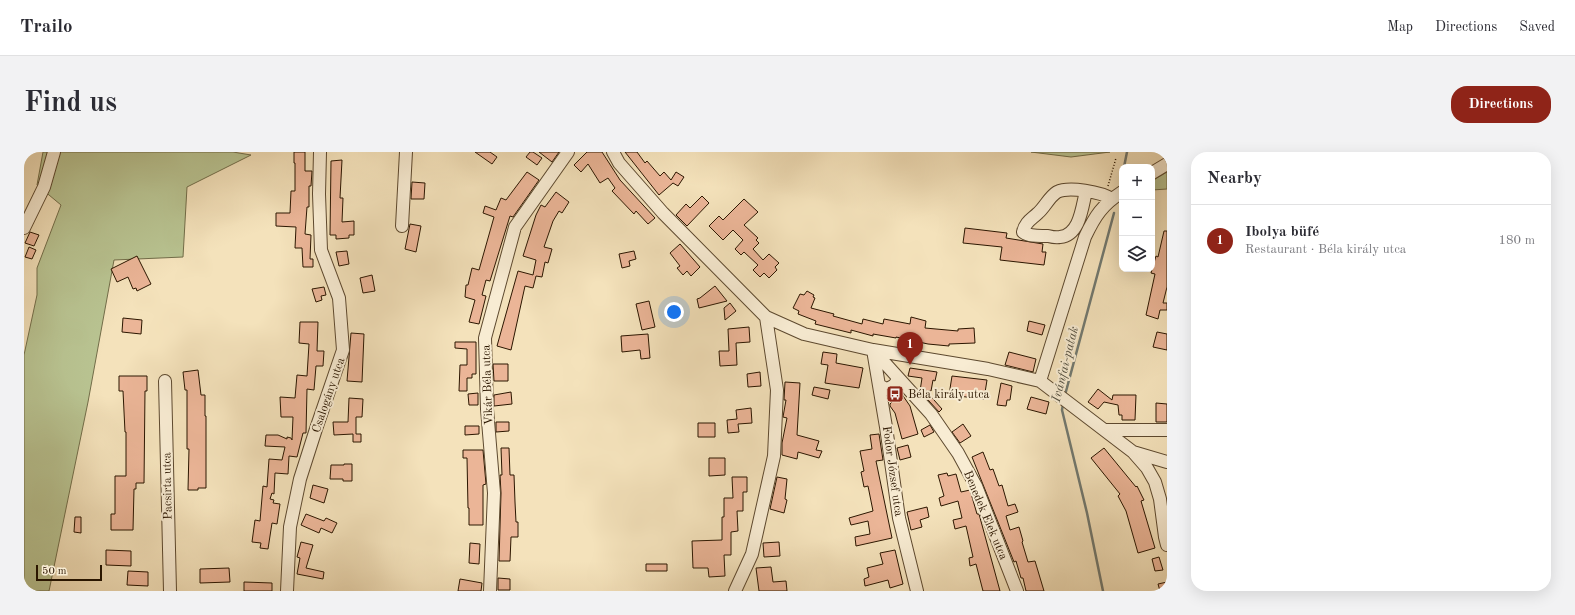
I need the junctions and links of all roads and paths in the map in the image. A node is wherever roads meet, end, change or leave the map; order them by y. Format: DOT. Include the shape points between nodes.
graph roads {
  1 [pos="54,152"];
  2 [pos="320,152"];
  3 [pos="406,152"];
  4 [pos="568,152"];
  5 [pos="613,152"];
  6 [pos="1116,158"];
  7 [pos="1167,164"];
  8 [pos="1155,171"];
  9 [pos="1086,191"];
  10 [pos="1113,196"];
  11 [pos="402,226"];
  12 [pos="24,228"];
  13 [pos="766,318"];
  14 [pos="873,350"];
  15 [pos="898,378"];
  16 [pos="165,381"];
  17 [pos="1040,381"];
  18 [pos="879,386"];
  19 [pos="1106,430"];
  20 [pos="1167,430"];
  21 [pos="1133,452"];
  22 [pos="1167,462"];
  23 [pos="1167,545"];
  24 [pos="170,591"];
  25 [pos="286,591"];
  26 [pos="490,591"];
  27 [pos="735,591"];
  28 [pos="917,591"];
  29 [pos="1017,591"];
  1 -- 12 [label="street" via="44,187"];
  2 -- 25 [label="street, Csalogány utca" via="321,250 339,298 343,350 300,479 290,527"];
  3 -- 11 [label="street"];
  4 -- 26 [label="street, Vikár Béla utca" via="515,226 485,338 487,409 494,493"];
  5 -- 13 [label="street" via="619,163 663,213"];
  6 -- 10 [label="path"];
  7 -- 8 [label="street"];
  9 -- 9 [label="street" via="1066,190 1050,197 1024,226 1023,232 1028,235 1068,235 1075,229"];
  9 -- 10 [label="street"];
  10 -- 17 [label="street" via="1093,221 1086,238"];
  13 -- 14 [label="street" via="804,334"];
  13 -- 27 [label="street" via="776,390 774,456 752,554"];
  14 -- 15 [label="street, Benedek Elek utca"];
  14 -- 17 [label="street" via="988,369"];
  14 -- 18 [label="street, Fodor József utca"];
  15 -- 18 [label="street" via="892,387 886,389"];
  15 -- 29 [label="street, Benedek Elek utca" via="931,414 958,453 976,486"];
  16 -- 24 [label="street, Pacsirta utca"];
  17 -- 19 [label="street"];
  18 -- 28 [label="street, Fodor József utca" via="899,518"];
  19 -- 20 [label="street"];
  19 -- 21 [label="street"];
  21 -- 22 [label="street"];
  21 -- 23 [label="street" via="1155,482"];
}
